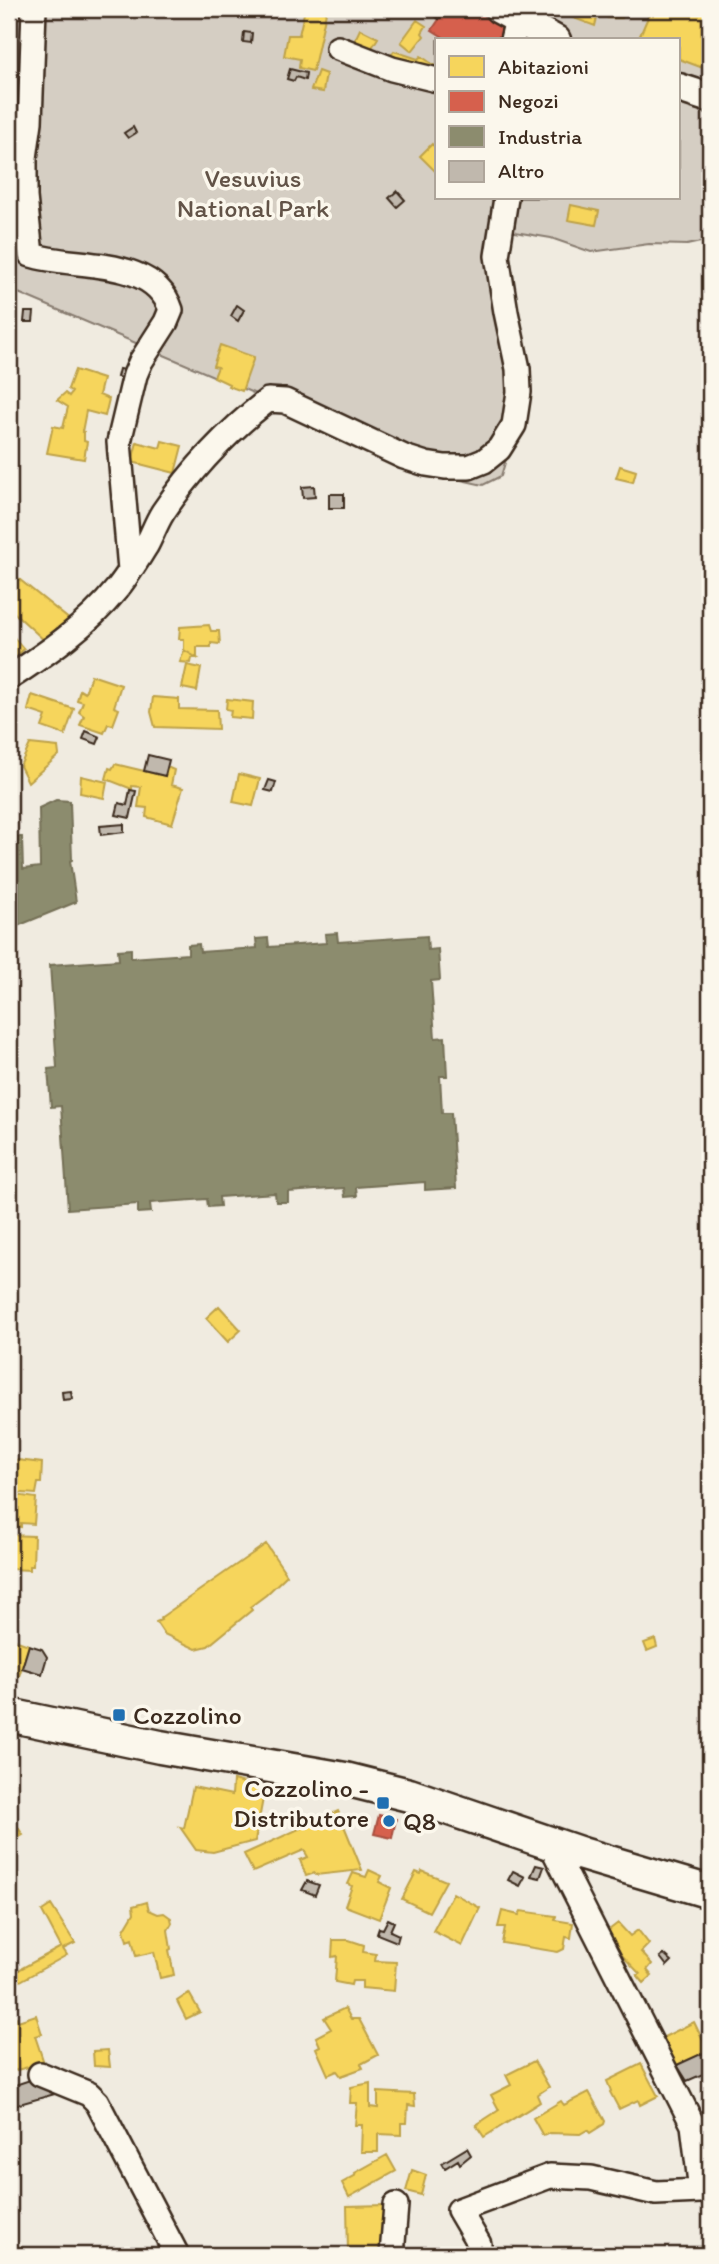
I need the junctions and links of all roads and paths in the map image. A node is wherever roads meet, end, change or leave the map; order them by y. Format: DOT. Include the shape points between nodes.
graph roads {
  1 [pos="34,9"];
  2 [pos="511,19"];
  3 [pos="552,38"];
  4 [pos="338,48"];
  5 [pos="435,80"];
  6 [pos="680,88"];
  7 [pos="710,97"];
  8 [pos="506,200"];
  9 [pos="130,570"];
  10 [pos="9,678"];
  11 [pos="9,1715"];
  12 [pos="550,1843"];
  13 [pos="710,1892"];
  14 [pos="40,2074"];
  15 [pos="702,2130"];
  16 [pos="396,2205"];
  17 [pos="177,2255"];
  18 [pos="392,2255"];
  19 [pos="477,2255"];
  1 -- 9 [label="street" via="30,122 24,158 31,255 141,276 159,288 171,310 135,375 119,442"];
  2 -- 3 [label="street"];
  4 -- 5 [label="street"];
  6 -- 7 [label="street"];
  8 -- 9 [label="street" via="497,256 519,392 514,425 499,449 468,467 426,464 285,401 268,400 219,441 191,474 161,514"];
  9 -- 10 [label="street" via="83,623"];
  11 -- 12 [label="main road" via="345,1779 409,1795"];
  12 -- 13 [label="main road"];
  12 -- 15 [label="street"];
  14 -- 17 [label="street" via="89,2094 97,2102"];
  15 -- 19 [label="street" via="701,2191 656,2193 591,2178 550,2176 460,2210 479,2244"];
  16 -- 18 [label="street"];
}
